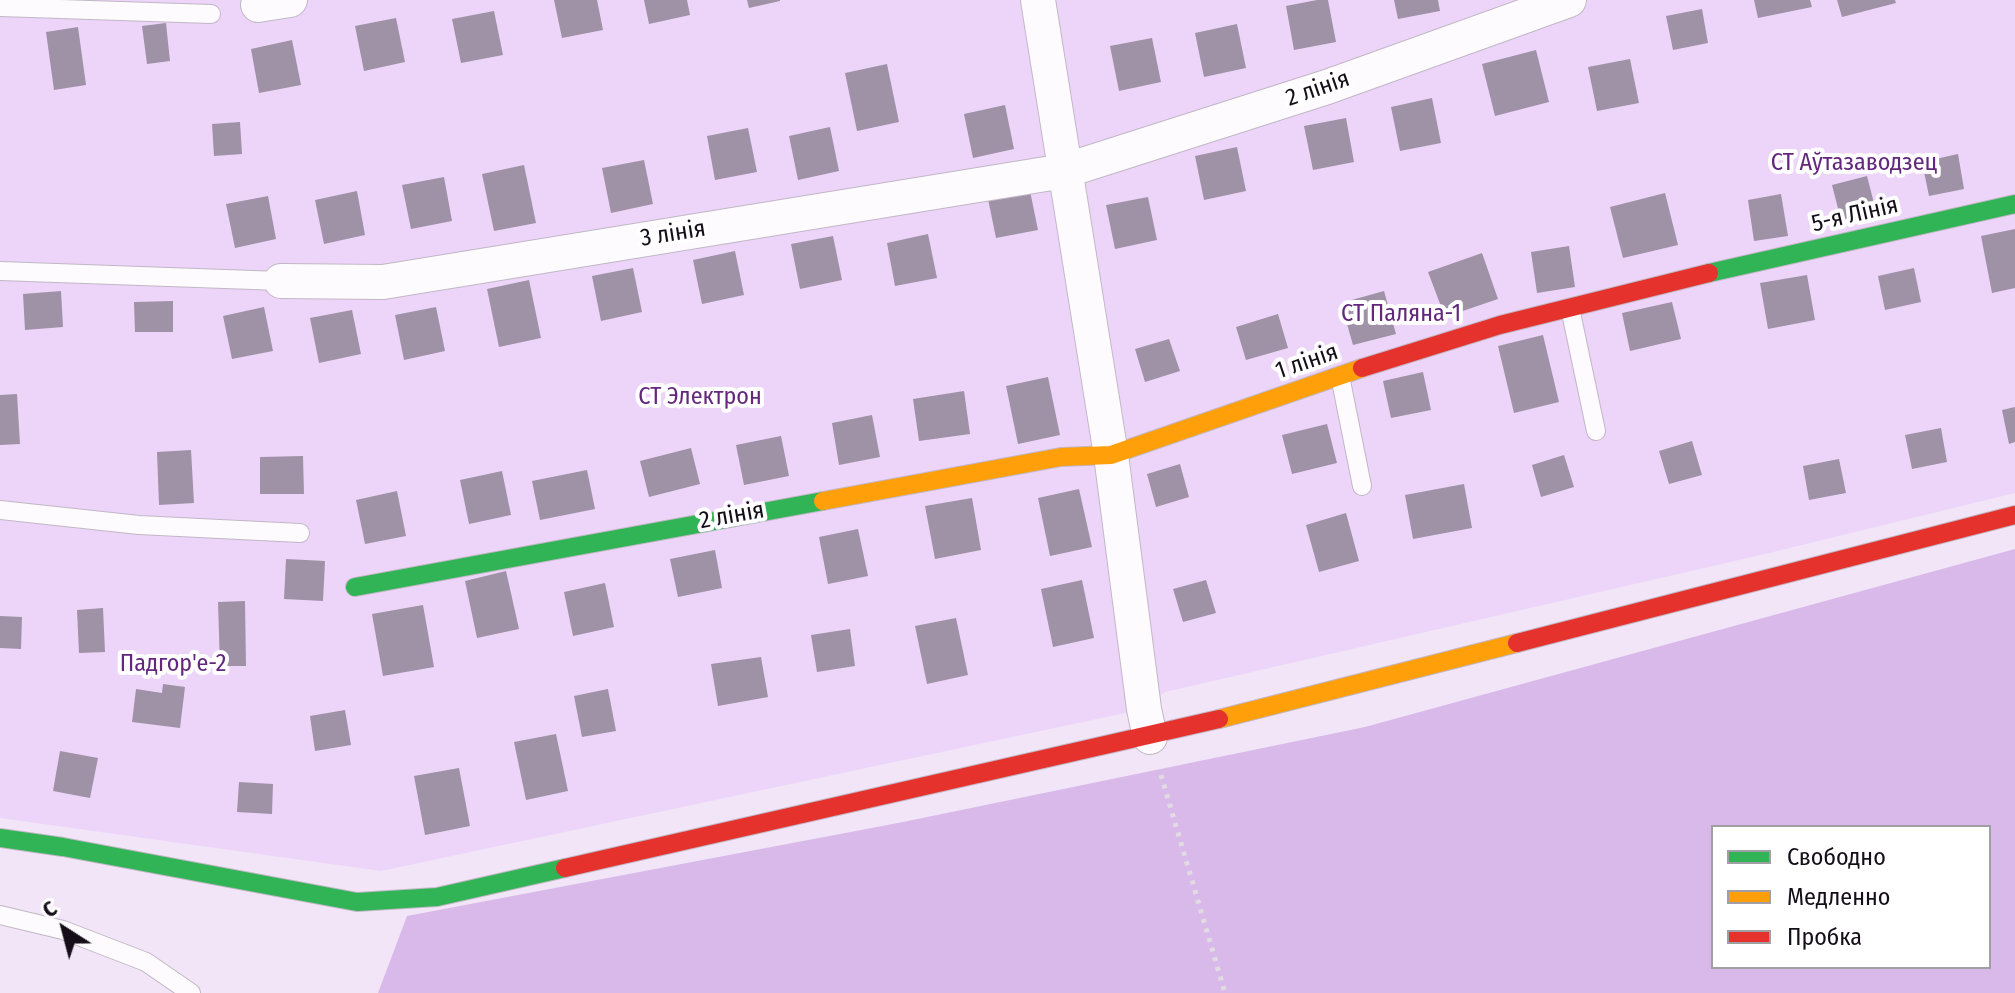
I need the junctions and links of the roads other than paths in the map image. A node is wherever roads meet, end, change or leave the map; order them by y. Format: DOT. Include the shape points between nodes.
graph roads {
  1 [pos="1038,0"];
  2 [pos="1569,0"];
  3 [pos="0,7"];
  4 [pos="211,14"];
  5 [pos="1064,171"];
  6 [pos="2015,204"];
  7 [pos="0,271"];
  8 [pos="1706,274"];
  9 [pos="281,281"];
  10 [pos="1570,308"];
  11 [pos="1340,376"];
  12 [pos="1596,431"];
  13 [pos="1111,455"];
  14 [pos="1362,486"];
  15 [pos="0,510"];
  16 [pos="2015,515"];
  17 [pos="300,533"];
  18 [pos="355,587"];
  19 [pos="1150,737"];
  20 [pos="0,838"];
  21 [pos="0,915"];
  22 [pos="191,993"];
  1 -- 5 [label="street"];
  2 -- 5 [label="street, 2 лінія" via="1327,87"];
  3 -- 4 [label="lane"];
  5 -- 9 [label="street, 3 лінія" via="383,282"];
  5 -- 13 [label="street"];
  6 -- 8 [label="street, 5-я Лінія"];
  7 -- 9 [label="lane"];
  8 -- 10 [label="street, 1 лінія"];
  10 -- 11 [label="street, 1 лінія"];
  10 -- 12 [label="lane"];
  11 -- 13 [label="street, 1 лінія"];
  11 -- 14 [label="lane"];
  13 -- 18 [label="street, 2 лінія" via="1061,457"];
  13 -- 19 [label="street"];
  15 -- 17 [label="lane" via="139,525"];
  16 -- 19 [label="street"];
  19 -- 20 [label="street" via="437,897 357,902"];
  21 -- 22 [label="lane" via="63,930 146,962"];
}
